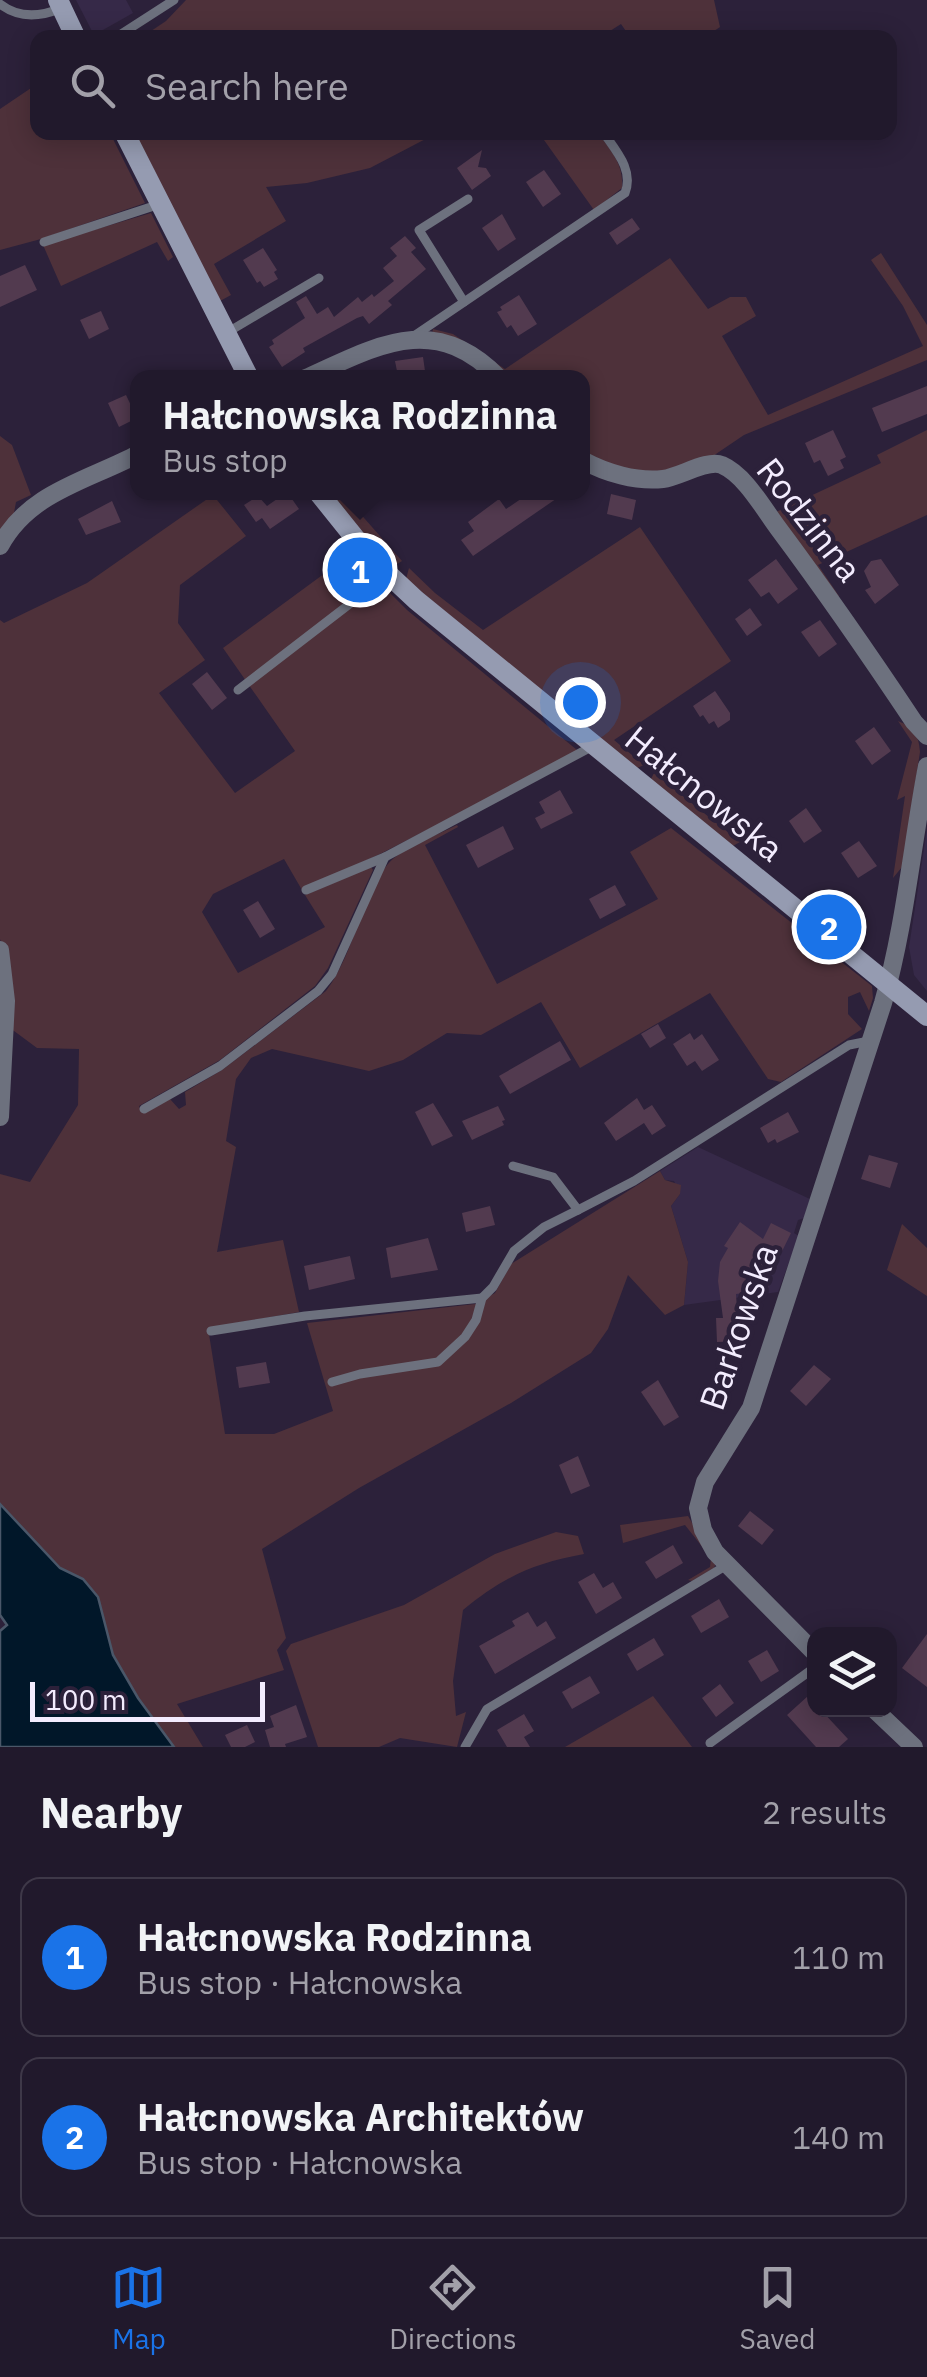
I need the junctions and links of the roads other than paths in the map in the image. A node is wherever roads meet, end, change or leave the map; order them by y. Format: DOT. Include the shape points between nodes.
graph roads {
  1 [pos="174,0"];
  2 [pos="0,4"];
  3 [pos="60,4"];
  4 [pos="72,30"];
  5 [pos="127,30"];
  6 [pos="128,140"];
  7 [pos="608,140"];
  8 [pos="468,198"];
  9 [pos="160,204"];
  10 [pos="44,242"];
  11 [pos="319,278"];
  12 [pos="464,302"];
  13 [pos="226,333"];
  14 [pos="408,339"];
  15 [pos="245,370"];
  16 [pos="323,370"];
  17 [pos="490,370"];
  18 [pos="130,458"];
  19 [pos="590,463"];
  20 [pos="325,500"];
  21 [pos="0,546"];
  22 [pos="387,575"];
  23 [pos="238,690"];
  24 [pos="927,736"];
  25 [pos="593,746"];
  26 [pos="927,766"];
  27 [pos="385,858"];
  28 [pos="306,890"];
  29 [pos="0,950"];
  30 [pos="889,983"];
  31 [pos="927,1016"];
  32 [pos="869,1041"];
  33 [pos="177,1091"];
  34 [pos="180,1102"];
  35 [pos="144,1109"];
  36 [pos="0,1117"];
  37 [pos="512,1166"];
  38 [pos="578,1210"];
  39 [pos="482,1298"];
  40 [pos="211,1331"];
  41 [pos="332,1382"];
  42 [pos="728,1566"];
  43 [pos="807,1645"];
  44 [pos="807,1673"];
  45 [pos="882,1717"];
  46 [pos="710,1743"];
  47 [pos="465,1747"];
  48 [pos="914,1747"];
  1 -- 5 [label="lane"];
  2 -- 3 [label="lane" via="30,16"];
  3 -- 4 [label="street"];
  6 -- 9 [label="street"];
  7 -- 12 [label="lane" via="626,170 625,193"];
  8 -- 12 [label="lane" via="419,230"];
  9 -- 10 [label="lane"];
  9 -- 13 [label="street"];
  11 -- 13 [label="lane"];
  12 -- 14 [label="lane"];
  13 -- 15 [label="street"];
  14 -- 16 [label="street"];
  14 -- 17 [label="street" via="448,343"];
  18 -- 21 [label="street" via="35,503"];
  19 -- 24 [label="street, Rodzinna" via="652,480 712,464 729,470"];
  20 -- 22 [label="street, Hałcnowska"];
  22 -- 23 [label="lane"];
  22 -- 25 [label="street, Hałcnowska"];
  25 -- 27 [label="lane"];
  25 -- 30 [label="street, Hałcnowska"];
  26 -- 30 [label="street, Barkowska"];
  27 -- 28 [label="lane"];
  27 -- 33 [label="lane" via="318,991"];
  29 -- 36 [label="street" via="6,1000"];
  30 -- 31 [label="street, Hałcnowska"];
  30 -- 32 [label="street, Barkowska"];
  32 -- 38 [label="lane" via="849,1044"];
  32 -- 42 [label="street, Barkowska" via="751,1408 702,1490 703,1530"];
  33 -- 34 [label="lane"];
  33 -- 35 [label="lane"];
  37 -- 38 [label="lane" via="554,1177"];
  38 -- 39 [label="lane" via="522,1242"];
  39 -- 40 [label="lane"];
  39 -- 41 [label="lane" via="465,1337 438,1362"];
  42 -- 43 [label="street, Barkowska"];
  42 -- 47 [label="lane" via="488,1710"];
  44 -- 46 [label="lane"];
  45 -- 48 [label="street"];
}
